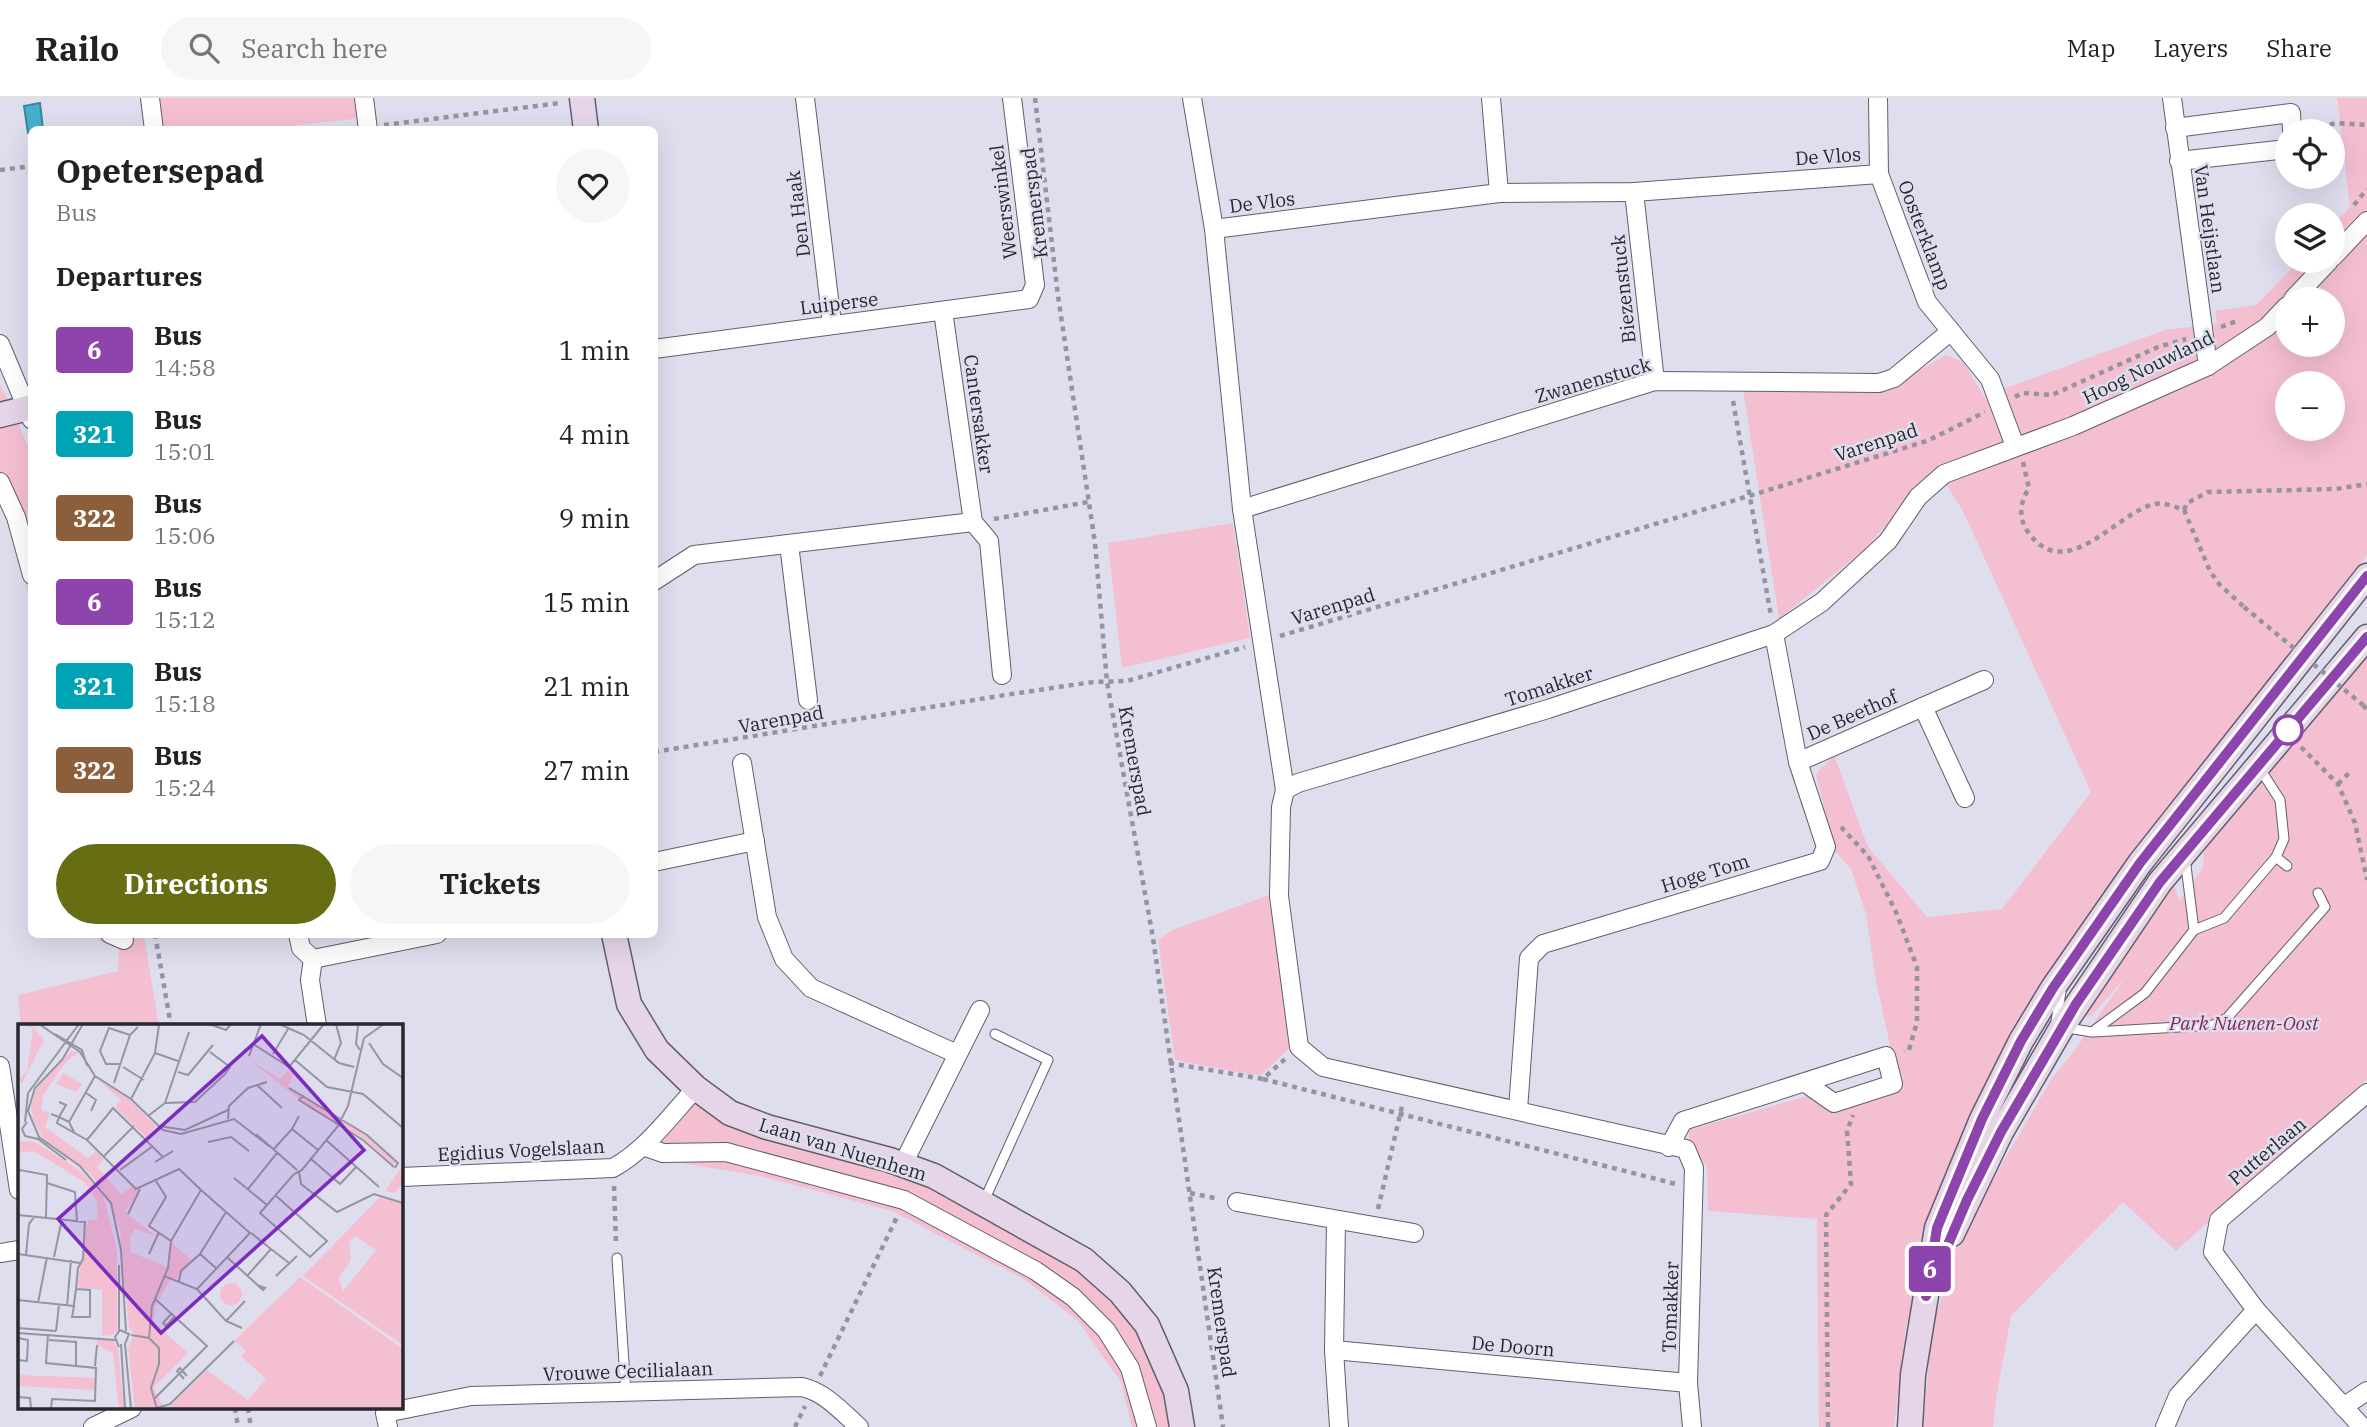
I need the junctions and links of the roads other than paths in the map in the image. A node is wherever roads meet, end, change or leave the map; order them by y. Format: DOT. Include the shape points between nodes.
graph roads {
  1 [pos="150,98"];
  2 [pos="364,98"];
  3 [pos="805,98"];
  4 [pos="1012,98"];
  5 [pos="1192,98"];
  6 [pos="1491,98"];
  7 [pos="1878,98"];
  8 [pos="2172,98"];
  9 [pos="582,99"];
  10 [pos="2291,119"];
  11 [pos="154,126"];
  12 [pos="368,126"];
  13 [pos="585,126"];
  14 [pos="2175,128"];
  15 [pos="2275,150"];
  16 [pos="2179,161"];
  17 [pos="1879,174"];
  18 [pos="1633,192"];
  19 [pos="1499,193"];
  20 [pos="2367,221"];
  21 [pos="1214,229"];
  22 [pos="2345,244"];
  23 [pos="2318,273"];
  24 [pos="2304,287"];
  25 [pos="1029,299"];
  26 [pos="943,311"];
  27 [pos="2275,319"];
  28 [pos="832,324"];
  29 [pos="1951,331"];
  30 [pos="0,344"];
  31 [pos="658,348"];
  32 [pos="2208,366"];
  33 [pos="1655,382"];
  34 [pos="28,407"];
  35 [pos="28,411"];
  36 [pos="0,415"];
  37 [pos="2015,446"];
  38 [pos="0,482"];
  39 [pos="1242,509"];
  40 [pos="972,522"];
  41 [pos="789,544"];
  42 [pos="28,560"];
  43 [pos="2367,576"];
  44 [pos="658,578"];
  45 [pos="1774,634"];
  46 [pos="2367,637"];
  47 [pos="1002,675"];
  48 [pos="1984,680"];
  49 [pos="808,700"];
  50 [pos="1923,707"];
  51 [pos="1798,762"];
  52 [pos="742,763"];
  53 [pos="2257,766"];
  54 [pos="1285,790"];
  55 [pos="1965,798"];
  56 [pos="755,841"];
  57 [pos="2184,853"];
  58 [pos="2276,857"];
  59 [pos="658,861"];
  60 [pos="2287,866"];
  61 [pos="2318,893"];
  62 [pos="2194,930"];
  63 [pos="299,938"];
  64 [pos="417,938"];
  65 [pos="615,938"];
  66 [pos="313,959"];
  67 [pos="2065,973"];
  68 [pos="980,1010"];
  69 [pos="317,1024"];
  70 [pos="2062,1027"];
  71 [pos="2092,1032"];
  72 [pos="995,1034"];
  73 [pos="957,1054"];
  74 [pos="1,1066"];
  75 [pos="1804,1082"];
  76 [pos="696,1088"];
  77 [pos="2367,1093"];
  78 [pos="1517,1110"];
  79 [pos="643,1146"];
  80 [pos="1669,1147"];
  81 [pos="903,1164"];
  82 [pos="402,1177"];
  83 [pos="18,1183"];
  84 [pos="1237,1202"];
  85 [pos="983,1203"];
  86 [pos="1336,1221"];
  87 [pos="1414,1233"];
  88 [pos="18,1250"];
  89 [pos="0,1254"];
  90 [pos="617,1258"];
  91 [pos="1926,1296"];
  92 [pos="2256,1310"];
  93 [pos="1334,1350"];
  94 [pos="1688,1383"];
  95 [pos="2367,1391"];
  96 [pos="626,1393"];
  97 [pos="2343,1407"];
  98 [pos="125,1410"];
  99 [pos="384,1416"];
  100 [pos="96,1419"];
  101 [pos="859,1427"];
  102 [pos="1147,1427"];
  103 [pos="1182,1427"];
  104 [pos="1339,1427"];
  105 [pos="1692,1427"];
  106 [pos="1910,1427"];
  107 [pos="2165,1427"];
  108 [pos="2362,1427"];
  1 -- 11 [label="street"];
  2 -- 12 [label="street"];
  3 -- 28 [label="street, Den Haak"];
  4 -- 25 [label="street, Weerswinkel" via="1035,285"];
  5 -- 21 [label="street"];
  6 -- 19 [label="street"];
  7 -- 17 [label="street, Oosterklamp"];
  8 -- 14 [label="street, Van Heijstlaan"];
  9 -- 13 [label="main road"];
  10 -- 14 [label="street" via="2291,113"];
  14 -- 16 [label="street, Van Heijstlaan"];
  15 -- 16 [label="street"];
  16 -- 32 [label="street, Van Heijstlaan"];
  17 -- 18 [label="street, De Vlos"];
  17 -- 29 [label="street, Oosterklamp" via="1927,302"];
  18 -- 19 [label="street, De Vlos"];
  18 -- 33 [label="street, Biezenstuck"];
  19 -- 21 [label="street, De Vlos"];
  20 -- 22 [label="street"];
  21 -- 39 [label="street, De Vlos"];
  23 -- 24 [label="street"];
  25 -- 26 [label="street, Luiperse"];
  26 -- 28 [label="street, Luiperse"];
  26 -- 40 [label="street, Cantersakker"];
  27 -- 32 [label="street, Hoog Nouwland"];
  28 -- 31 [label="street, Luiperse"];
  29 -- 33 [label="street, Zwanenstuck" via="1894,378 1879,383"];
  29 -- 37 [label="street, Oosterklamp" via="1990,379"];
  30 -- 34 [label="street"];
  32 -- 37 [label="street, Hoog Nouwland" via="2073,426"];
  33 -- 39 [label="street, Zwanenstuck"];
  35 -- 36 [label="main road"];
  37 -- 45 [label="street, Tomakker" via="1944,474 1918,496 1888,541 1822,602"];
  38 -- 42 [label="street"];
  39 -- 54 [label="street, De Vlos"];
  40 -- 41 [label="street"];
  40 -- 47 [label="street, Cantersakker" via="989,541"];
  41 -- 44 [label="street" via="694,555"];
  41 -- 49 [label="street"];
  43 -- 67 [label="main road" via="2140,863"];
  45 -- 51 [label="street, Hoge Tom"];
  45 -- 54 [label="street, Tomakker"];
  46 -- 53 [label="main road"];
  48 -- 50 [label="street, De Beethof"];
  50 -- 51 [label="street, De Beethof"];
  50 -- 55 [label="street, De Beethof"];
  51 -- 78 [label="street, Hoge Tom" via="1826,847 1820,861 1543,944 1529,958"];
  52 -- 56 [label="street"];
  53 -- 57 [label="main road"];
  53 -- 58 [label="lane" via="2280,800 2284,839"];
  54 -- 78 [label="street, Tomakker" via="1279,896 1299,1047 1323,1067"];
  56 -- 59 [label="street"];
  56 -- 73 [label="street" via="768,917 784,959 811,988"];
  57 -- 62 [label="lane"];
  57 -- 70 [label="main road"];
  58 -- 60 [label="lane"];
  58 -- 62 [label="lane" via="2224,918"];
  61 -- 71 [label="lane" via="2325,907 2227,1018 2213,1025"];
  62 -- 71 [label="lane" via="2145,993"];
  63 -- 66 [label="street" via="301,948"];
  64 -- 66 [label="street"];
  65 -- 76 [label="main road, Laan van Nuenhem" via="629,1004 657,1050"];
  66 -- 69 [label="street" via="310,980"];
  67 -- 70 [label="lane" via="2056,1021"];
  67 -- 91 [label="main road" via="2021,1041 1982,1119 1937,1228"];
  68 -- 73 [label="street"];
  70 -- 71 [label="lane"];
  70 -- 91 [label="main road" via="1967,1200"];
  72 -- 85 [label="lane" via="1048,1060"];
  73 -- 81 [label="street"];
  74 -- 83 [label="street"];
  75 -- 75 [label="street" via="1886,1056 1893,1084 1834,1103"];
  75 -- 80 [label="street" via="1684,1121"];
  76 -- 79 [label="street, Egidius Vogelslaan"];
  76 -- 81 [label="main road, Laan van Nuenhem" via="730,1113 767,1128"];
  77 -- 92 [label="street, Putterlaan" via="2219,1220 2213,1252"];
  78 -- 80 [label="street, Tomakker"];
  79 -- 82 [label="street, Egidius Vogelslaan" via="613,1167"];
  79 -- 102 [label="street, Laan van Nuenhem" via="663,1153 726,1152 904,1200 1036,1271 1073,1297 1106,1330 1130,1368"];
  80 -- 94 [label="street, Tomakker" via="1686,1149 1694,1168"];
  81 -- 85 [label="main road, Laan van Nuenhem"];
  84 -- 86 [label="street"];
  85 -- 103 [label="main road, Laan van Nuenhem" via="1084,1261 1120,1292 1147,1325 1162,1357 1176,1391"];
  86 -- 87 [label="street"];
  86 -- 93 [label="street"];
  88 -- 89 [label="street"];
  90 -- 96 [label="lane"];
  91 -- 106 [label="main road"];
  92 -- 97 [label="street"];
  92 -- 107 [label="street" via="2178,1396"];
  93 -- 94 [label="street, De Doorn"];
  93 -- 104 [label="street"];
  94 -- 105 [label="street, Tomakker"];
  95 -- 97 [label="street"];
  96 -- 99 [label="street, Vrouwe Cecilialaan" via="471,1396"];
  96 -- 101 [label="street, Vrouwe Cecilialaan" via="802,1387 813,1389"];
  97 -- 108 [label="street"];
  98 -- 100 [label="street"];
}
